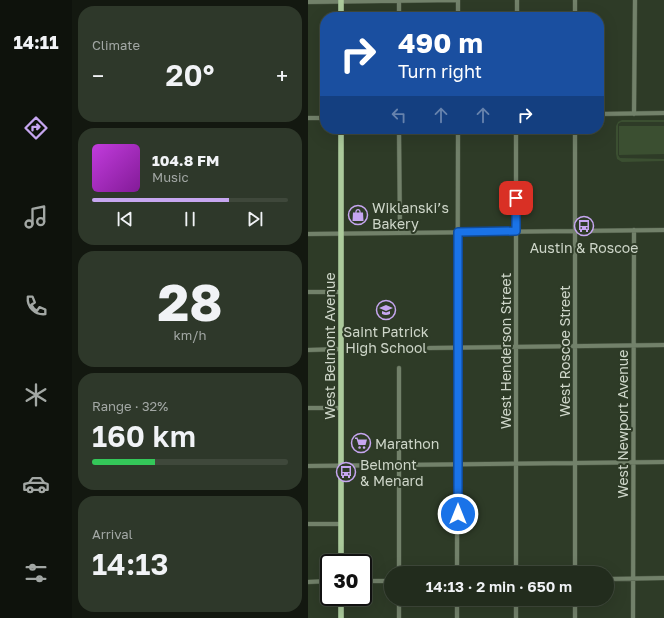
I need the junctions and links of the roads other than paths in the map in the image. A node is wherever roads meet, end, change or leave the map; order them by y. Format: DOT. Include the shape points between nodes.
graph roads {
  1 [pos="399,0"];
  2 [pos="457,0"];
  3 [pos="516,0"];
  4 [pos="575,0"];
  5 [pos="635,0"];
  6 [pos="341,1"];
  7 [pos="308,2"];
  8 [pos="341,12"];
  9 [pos="399,12"];
  10 [pos="458,12"];
  11 [pos="516,12"];
  12 [pos="575,12"];
  13 [pos="664,113"];
  14 [pos="604,114"];
  15 [pos="634,114"];
  16 [pos="308,118"];
  17 [pos="320,118"];
  18 [pos="341,134"];
  19 [pos="399,134"];
  20 [pos="458,134"];
  21 [pos="516,134"];
  22 [pos="575,134"];
  23 [pos="634,230"];
  24 [pos="664,230"];
  25 [pos="516,231"];
  26 [pos="575,231"];
  27 [pos="458,232"];
  28 [pos="341,233"];
  29 [pos="400,233"];
  30 [pos="308,234"];
  31 [pos="308,292"];
  32 [pos="341,292"];
  33 [pos="575,346"];
  34 [pos="633,346"];
  35 [pos="664,346"];
  36 [pos="458,347"];
  37 [pos="516,347"];
  38 [pos="429,348"];
  39 [pos="341,349"];
  40 [pos="308,350"];
  41 [pos="399,368"];
  42 [pos="308,408"];
  43 [pos="341,408"];
  44 [pos="633,462"];
  45 [pos="664,462"];
  46 [pos="575,463"];
  47 [pos="458,464"];
  48 [pos="516,464"];
  49 [pos="341,465"];
  50 [pos="399,465"];
  51 [pos="308,466"];
  52 [pos="308,524"];
  53 [pos="341,524"];
  54 [pos="341,554"];
  55 [pos="399,566"];
  56 [pos="457,566"];
  57 [pos="516,566"];
  58 [pos="575,566"];
  59 [pos="664,578"];
  60 [pos="614,579"];
  61 [pos="633,579"];
  62 [pos="320,581"];
  63 [pos="372,581"];
  64 [pos="384,581"];
  65 [pos="308,582"];
  66 [pos="341,606"];
  67 [pos="399,606"];
  68 [pos="457,606"];
  69 [pos="516,606"];
  70 [pos="575,606"];
  71 [pos="341,618"];
  72 [pos="399,618"];
  73 [pos="457,618"];
  74 [pos="516,618"];
  75 [pos="575,618"];
  76 [pos="633,618"];
  1 -- 2 [label="street"];
  1 -- 6 [label="street"];
  1 -- 9 [label="street"];
  2 -- 10 [label="street"];
  3 -- 11 [label="street"];
  4 -- 12 [label="street"];
  5 -- 15 [label="street"];
  6 -- 7 [label="street"];
  6 -- 8 [label="main road"];
  13 -- 15 [label="street"];
  14 -- 15 [label="street"];
  16 -- 17 [label="street"];
  18 -- 28 [label="main road, West Belmont Avenue"];
  19 -- 29 [label="street"];
  20 -- 27 [label="street"];
  21 -- 25 [label="street, West Henderson Street"];
  22 -- 26 [label="street, West Roscoe Street"];
  23 -- 24 [label="street"];
  23 -- 26 [label="street"];
  23 -- 34 [label="street, West Newport Avenue"];
  25 -- 26 [label="street"];
  25 -- 27 [label="street"];
  25 -- 37 [label="street, West Henderson Street"];
  26 -- 33 [label="street, West Roscoe Street"];
  27 -- 29 [label="street"];
  27 -- 36 [label="street"];
  28 -- 29 [label="street"];
  28 -- 30 [label="street"];
  28 -- 32 [label="main road, West Belmont Avenue"];
  31 -- 32 [label="street"];
  32 -- 39 [label="main road, West Belmont Avenue"];
  33 -- 34 [label="street"];
  33 -- 37 [label="street"];
  33 -- 46 [label="street, West Roscoe Street"];
  34 -- 35 [label="street"];
  34 -- 44 [label="street, West Newport Avenue"];
  36 -- 37 [label="street"];
  36 -- 38 [label="street"];
  36 -- 47 [label="street"];
  37 -- 48 [label="street, West Henderson Street"];
  39 -- 40 [label="street"];
  39 -- 43 [label="main road, West Belmont Avenue"];
  41 -- 50 [label="street"];
  42 -- 43 [label="street"];
  43 -- 49 [label="main road, West Belmont Avenue"];
  44 -- 45 [label="street"];
  44 -- 46 [label="street"];
  44 -- 61 [label="street, West Newport Avenue"];
  46 -- 48 [label="street"];
  46 -- 58 [label="street, West Roscoe Street"];
  47 -- 48 [label="street"];
  47 -- 50 [label="street"];
  47 -- 56 [label="street"];
  48 -- 57 [label="street, West Henderson Street"];
  49 -- 50 [label="street"];
  49 -- 51 [label="street"];
  49 -- 53 [label="main road, West Belmont Avenue"];
  50 -- 55 [label="street"];
  52 -- 53 [label="street"];
  53 -- 54 [label="main road, West Belmont Avenue"];
  59 -- 61 [label="street"];
  60 -- 61 [label="street"];
  61 -- 76 [label="street, West Newport Avenue"];
  62 -- 65 [label="street"];
  63 -- 64 [label="street"];
  66 -- 71 [label="main road"];
  67 -- 72 [label="street"];
  68 -- 73 [label="street"];
  69 -- 74 [label="street"];
  70 -- 75 [label="street"];
}
